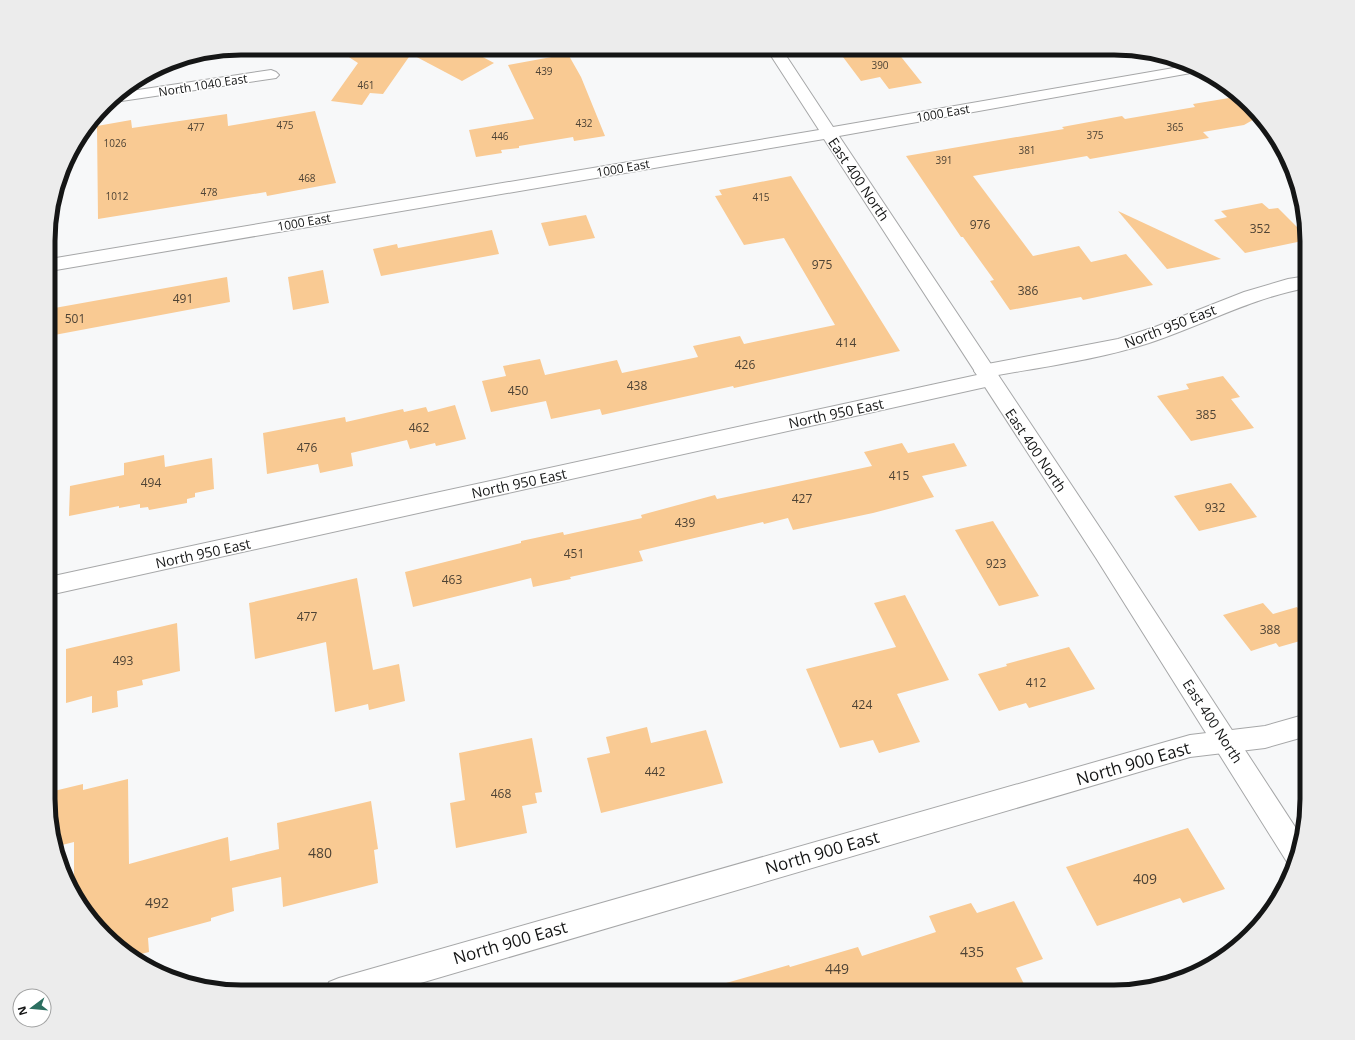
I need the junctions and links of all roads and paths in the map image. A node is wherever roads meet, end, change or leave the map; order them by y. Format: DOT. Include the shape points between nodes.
graph roads {
  1 [pos="778,55"];
  2 [pos="1187,70"];
  3 [pos="271,75"];
  4 [pos="123,97"];
  5 [pos="828,133"];
  6 [pos="55,264"];
  7 [pos="1300,284"];
  8 [pos="987,375"];
  9 [pos="55,585"];
  10 [pos="1300,727"];
  11 [pos="1226,742"];
  12 [pos="1294,848"];
  13 [pos="363,985"];
  1 -- 5 [label="street, East 400 North"];
  2 -- 5 [label="street, 1000 East"];
  3 -- 4 [label="street, North 1040 East"];
  5 -- 6 [label="street, 1000 East"];
  5 -- 8 [label="street, East 400 North"];
  7 -- 8 [label="street, North 950 East" via="1256,293 1162,332 1120,345"];
  8 -- 9 [label="street, North 950 East"];
  8 -- 11 [label="street, East 400 North"];
  10 -- 11 [label="street, North 900 East" via="1264,737"];
  11 -- 12 [label="street, East 400 North"];
  11 -- 13 [label="street, North 900 East" via="1190,746"];
}
